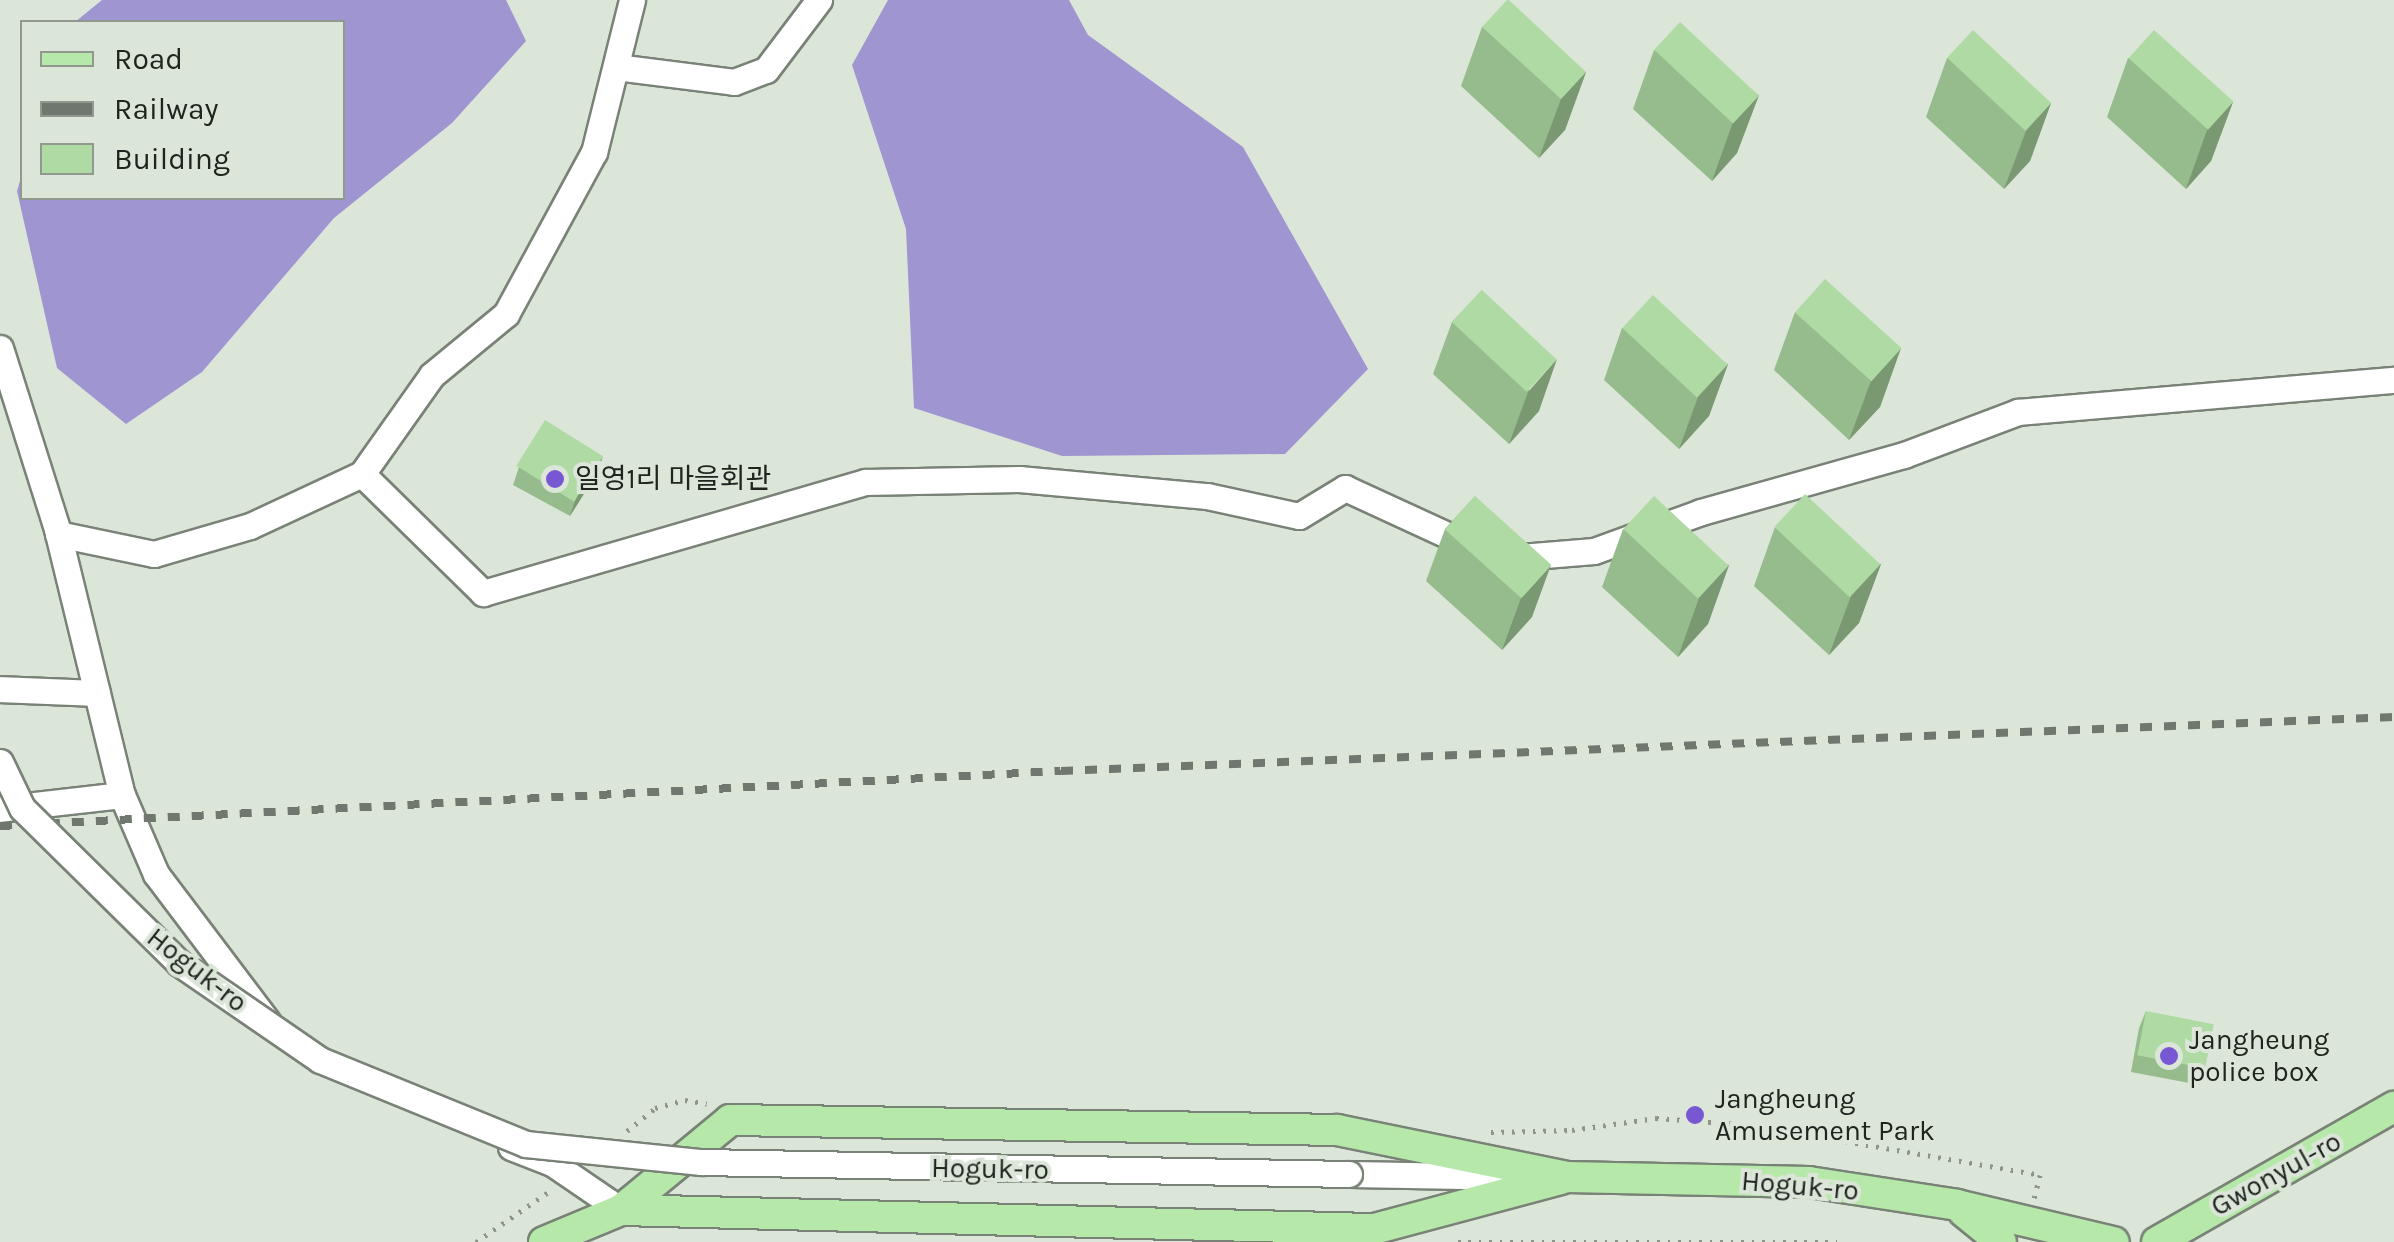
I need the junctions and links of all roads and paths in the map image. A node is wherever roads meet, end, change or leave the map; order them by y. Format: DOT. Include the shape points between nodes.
graph roads {
  1 [pos="632,0"];
  2 [pos="819,0"];
  3 [pos="616,67"];
  4 [pos="0,348"];
  5 [pos="2394,380"];
  6 [pos="362,474"];
  7 [pos="58,534"];
  8 [pos="0,689"];
  9 [pos="97,694"];
  10 [pos="0,762"];
  11 [pos="122,795"];
  12 [pos="0,808"];
  13 [pos="2394,1107"];
  14 [pos="1567,1177"];
  15 [pos="1956,1206"];
  16 [pos="621,1210"];
  17 [pos="544,1242"];
  18 [pos="1458,1242"];
  19 [pos="1837,1242"];
  20 [pos="2001,1242"];
  21 [pos="2114,1242"];
  22 [pos="2157,1242"];
  1 -- 3 [label="street"];
  2 -- 3 [label="street" via="766,70 734,82"];
  3 -- 6 [label="street" via="594,152 506,314 432,375"];
  4 -- 7 [label="street"];
  5 -- 6 [label="street" via="2018,412 1904,455 1702,512 1594,551 1499,559 1345,488 1299,516 1207,496 1039,481 865,482 483,592"];
  6 -- 7 [label="street" via="250,526 154,554"];
  7 -- 9 [label="street"];
  8 -- 9 [label="street"];
  9 -- 11 [label="street"];
  10 -- 14 [label="street, Hoguk-ro, bridge" via="22,808 179,962 320,1060 526,1144 701,1162"];
  11 -- 12 [label="street"];
  11 -- 16 [label="street" via="156,874 268,1021 461,1128 552,1163"];
  13 -- 22 [label="main road, Gwonyul-ro"];
  14 -- 15 [label="main road, Hoguk-ro" via="1810,1182"];
  14 -- 16 [label="main road" via="1374,1229"];
  14 -- 16 [label="main road" via="1336,1130 730,1120"];
  15 -- 20 [label="main road"];
  15 -- 21 [label="main road, Hoguk-ro"];
  16 -- 17 [label="main road"];
  18 -- 19 [label="path"];
}
